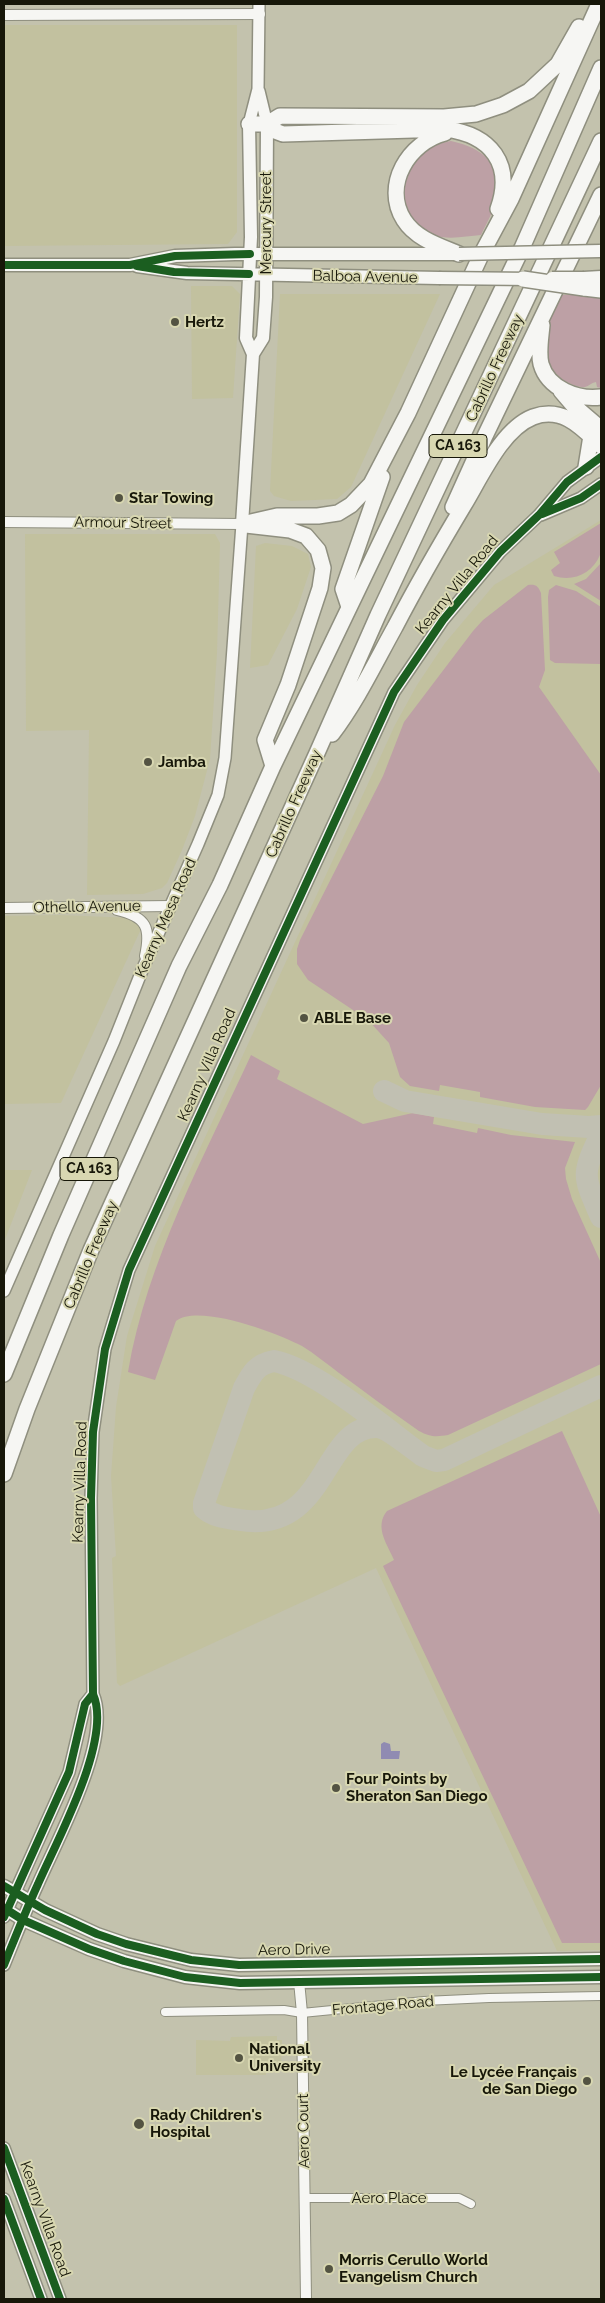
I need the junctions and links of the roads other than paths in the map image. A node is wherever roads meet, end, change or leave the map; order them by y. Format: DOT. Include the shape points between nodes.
graph roads {
  1 [pos="593,4"];
  2 [pos="599,4"];
  3 [pos="259,9"];
  4 [pos="4,15"];
  5 [pos="601,68"];
  6 [pos="258,89"];
  7 [pos="249,124"];
  8 [pos="267,124"];
  9 [pos="463,132"];
  10 [pos="601,141"];
  11 [pos="601,195"];
  12 [pos="600,250"];
  13 [pos="250,254"];
  14 [pos="267,254"];
  15 [pos="460,254"];
  16 [pos="481,255"];
  17 [pos="4,265"];
  18 [pos="130,265"];
  19 [pos="250,274"];
  20 [pos="266,275"];
  21 [pos="601,277"];
  22 [pos="523,279"];
  23 [pos="584,283"];
  24 [pos="601,290"];
  25 [pos="543,316"];
  26 [pos="253,354"];
  27 [pos="558,387"];
  28 [pos="601,397"];
  29 [pos="408,414"];
  30 [pos="598,437"];
  31 [pos="601,457"];
  32 [pos="586,467"];
  33 [pos="601,484"];
  34 [pos="539,515"];
  35 [pos="4,522"];
  36 [pos="242,524"];
  37 [pos="428,566"];
  38 [pos="349,607"];
  39 [pos="317,753"];
  40 [pos="273,766"];
  41 [pos="96,906"];
  42 [pos="170,906"];
  43 [pos="4,908"];
  44 [pos="143,968"];
  45 [pos="4,1291"];
  46 [pos="4,1374"];
  47 [pos="4,1474"];
  48 [pos="93,1694"];
  49 [pos="9,1890"];
  50 [pos="30,1902"];
  51 [pos="5,1912"];
  52 [pos="23,1920"];
  53 [pos="601,1959"];
  54 [pos="297,1964"];
  55 [pos="4,1965"];
  56 [pos="601,1977"];
  57 [pos="299,1982"];
  58 [pos="601,1996"];
  59 [pos="165,2012"];
  60 [pos="302,2013"];
  61 [pos="4,2148"];
  62 [pos="305,2198"];
  63 [pos="4,2199"];
  64 [pos="471,2204"];
  65 [pos="41,2299"];
  66 [pos="60,2299"];
  67 [pos="306,2299"];
  1 -- 8 [label="highway" via="558,64 529,91 503,105 476,114 444,116 280,116"];
  2 -- 16 [label="highway" via="511,199"];
  3 -- 4 [label="street"];
  3 -- 6 [label="main road, Mercury Street"];
  5 -- 38 [label="highway, Cabrillo Freeway / CA 163" via="522,248"];
  6 -- 7 [label="main road, Mercury Street"];
  6 -- 8 [label="main road, Mercury Street"];
  7 -- 8 [label="highway"];
  7 -- 13 [label="main road, Mercury Street"];
  8 -- 9 [label="highway" via="283,134 446,129"];
  8 -- 14 [label="main road, Mercury Street"];
  9 -- 15 [label="highway" via="433,136 421,144 405,162 396,181 398,205 404,221 421,238"];
  9 -- 16 [label="highway" via="481,140 492,150 503,177 503,195"];
  10 -- 39 [label="highway, Cabrillo Freeway / CA 163" via="378,615"];
  11 -- 25 [label="highway"];
  12 -- 15 [label="main road, Balboa Avenue, bridge"];
  13 -- 14 [label="main road, Balboa Avenue"];
  13 -- 18 [label="main road, Balboa Avenue" via="175,256"];
  13 -- 19 [label="main road, Mercury Street"];
  14 -- 15 [label="main road, Balboa Avenue"];
  14 -- 20 [label="main road, Mercury Street"];
  16 -- 29 [label="highway"];
  17 -- 18 [label="main road, Balboa Avenue"];
  18 -- 19 [label="main road, Balboa Avenue" via="174,272"];
  19 -- 20 [label="main road, Balboa Avenue"];
  19 -- 26 [label="main road, Mercury Street" via="246,338"];
  20 -- 22 [label="main road, Balboa Avenue, bridge"];
  20 -- 26 [label="main road, Mercury Street" via="262,338"];
  21 -- 23 [label="main road"];
  22 -- 23 [label="highway, bridge"];
  23 -- 24 [label="highway"];
  25 -- 27 [label="highway" via="541,364"];
  25 -- 37 [label="highway" via="485,436"];
  26 -- 36 [label="main road, Mercury Street"];
  27 -- 28 [label="highway" via="579,396"];
  27 -- 30 [label="highway"];
  29 -- 36 [label="highway" via="371,484 346,509 330,515 277,516"];
  29 -- 38 [label="highway" via="344,589"];
  30 -- 32 [label="highway"];
  30 -- 37 [label="highway" via="576,422 556,414 534,416 515,427 494,455"];
  31 -- 32 [label="main road, Kearny Villa Road"];
  32 -- 34 [label="main road, Kearny Villa Road" via="566,482"];
  33 -- 34 [label="main road, Kearny Villa Road" via="581,498"];
  34 -- 48 [label="main road, Kearny Villa Road" via="500,552 443,620 394,692 130,1270 105,1349 92,1432"];
  35 -- 36 [label="street, Armour Street"];
  36 -- 40 [label="highway" via="269,530 290,530 306,536 318,550 323,568 320,588 288,685 266,740"];
  36 -- 42 [label="main road, Kearny Mesa Road" via="218,795"];
  37 -- 39 [label="highway" via="351,710"];
  38 -- 40 [label="highway, Cabrillo Freeway / CA 163"];
  39 -- 47 [label="highway, Cabrillo Freeway / CA 163" via="91,1250"];
  40 -- 46 [label="highway, Cabrillo Freeway / CA 163" via="179,966"];
  41 -- 42 [label="street, Othello Avenue"];
  41 -- 43 [label="street, Othello Avenue"];
  41 -- 44 [label="street" via="127,912 143,922 149,940"];
  42 -- 44 [label="main road, Kearny Mesa Road"];
  44 -- 45 [label="main road, Kearny Mesa Road"];
  48 -- 49 [label="main road, Kearny Villa Road" via="85,1704 69,1772"];
  48 -- 50 [label="main road, Kearny Villa Road" via="98,1706 86,1778"];
  49 -- 50 [label="main road, Aero Drive"];
  49 -- 51 [label="main road, Kearny Villa Road"];
  50 -- 52 [label="main road, Kearny Villa Road"];
  50 -- 54 [label="main road, Aero Drive" via="98,1934 168,1955 239,1965"];
  51 -- 52 [label="main road"];
  52 -- 55 [label="main road, Kearny Villa Road"];
  52 -- 57 [label="main road" via="89,1950 186,1977 240,1983"];
  53 -- 54 [label="main road, Aero Drive"];
  54 -- 57 [label="street, Aero Court"];
  56 -- 57 [label="main road"];
  57 -- 60 [label="street, Aero Court"];
  58 -- 60 [label="street, Frontage Road" via="424,2001"];
  59 -- 60 [label="street, Frontage Road" via="284,2010"];
  60 -- 62 [label="street, Aero Court"];
  61 -- 66 [label="main road, Kearny Villa Road"];
  62 -- 64 [label="street, Aero Place" via="459,2198"];
  62 -- 67 [label="street, Aero Court"];
  63 -- 65 [label="main road, Kearny Villa Road"];
}
